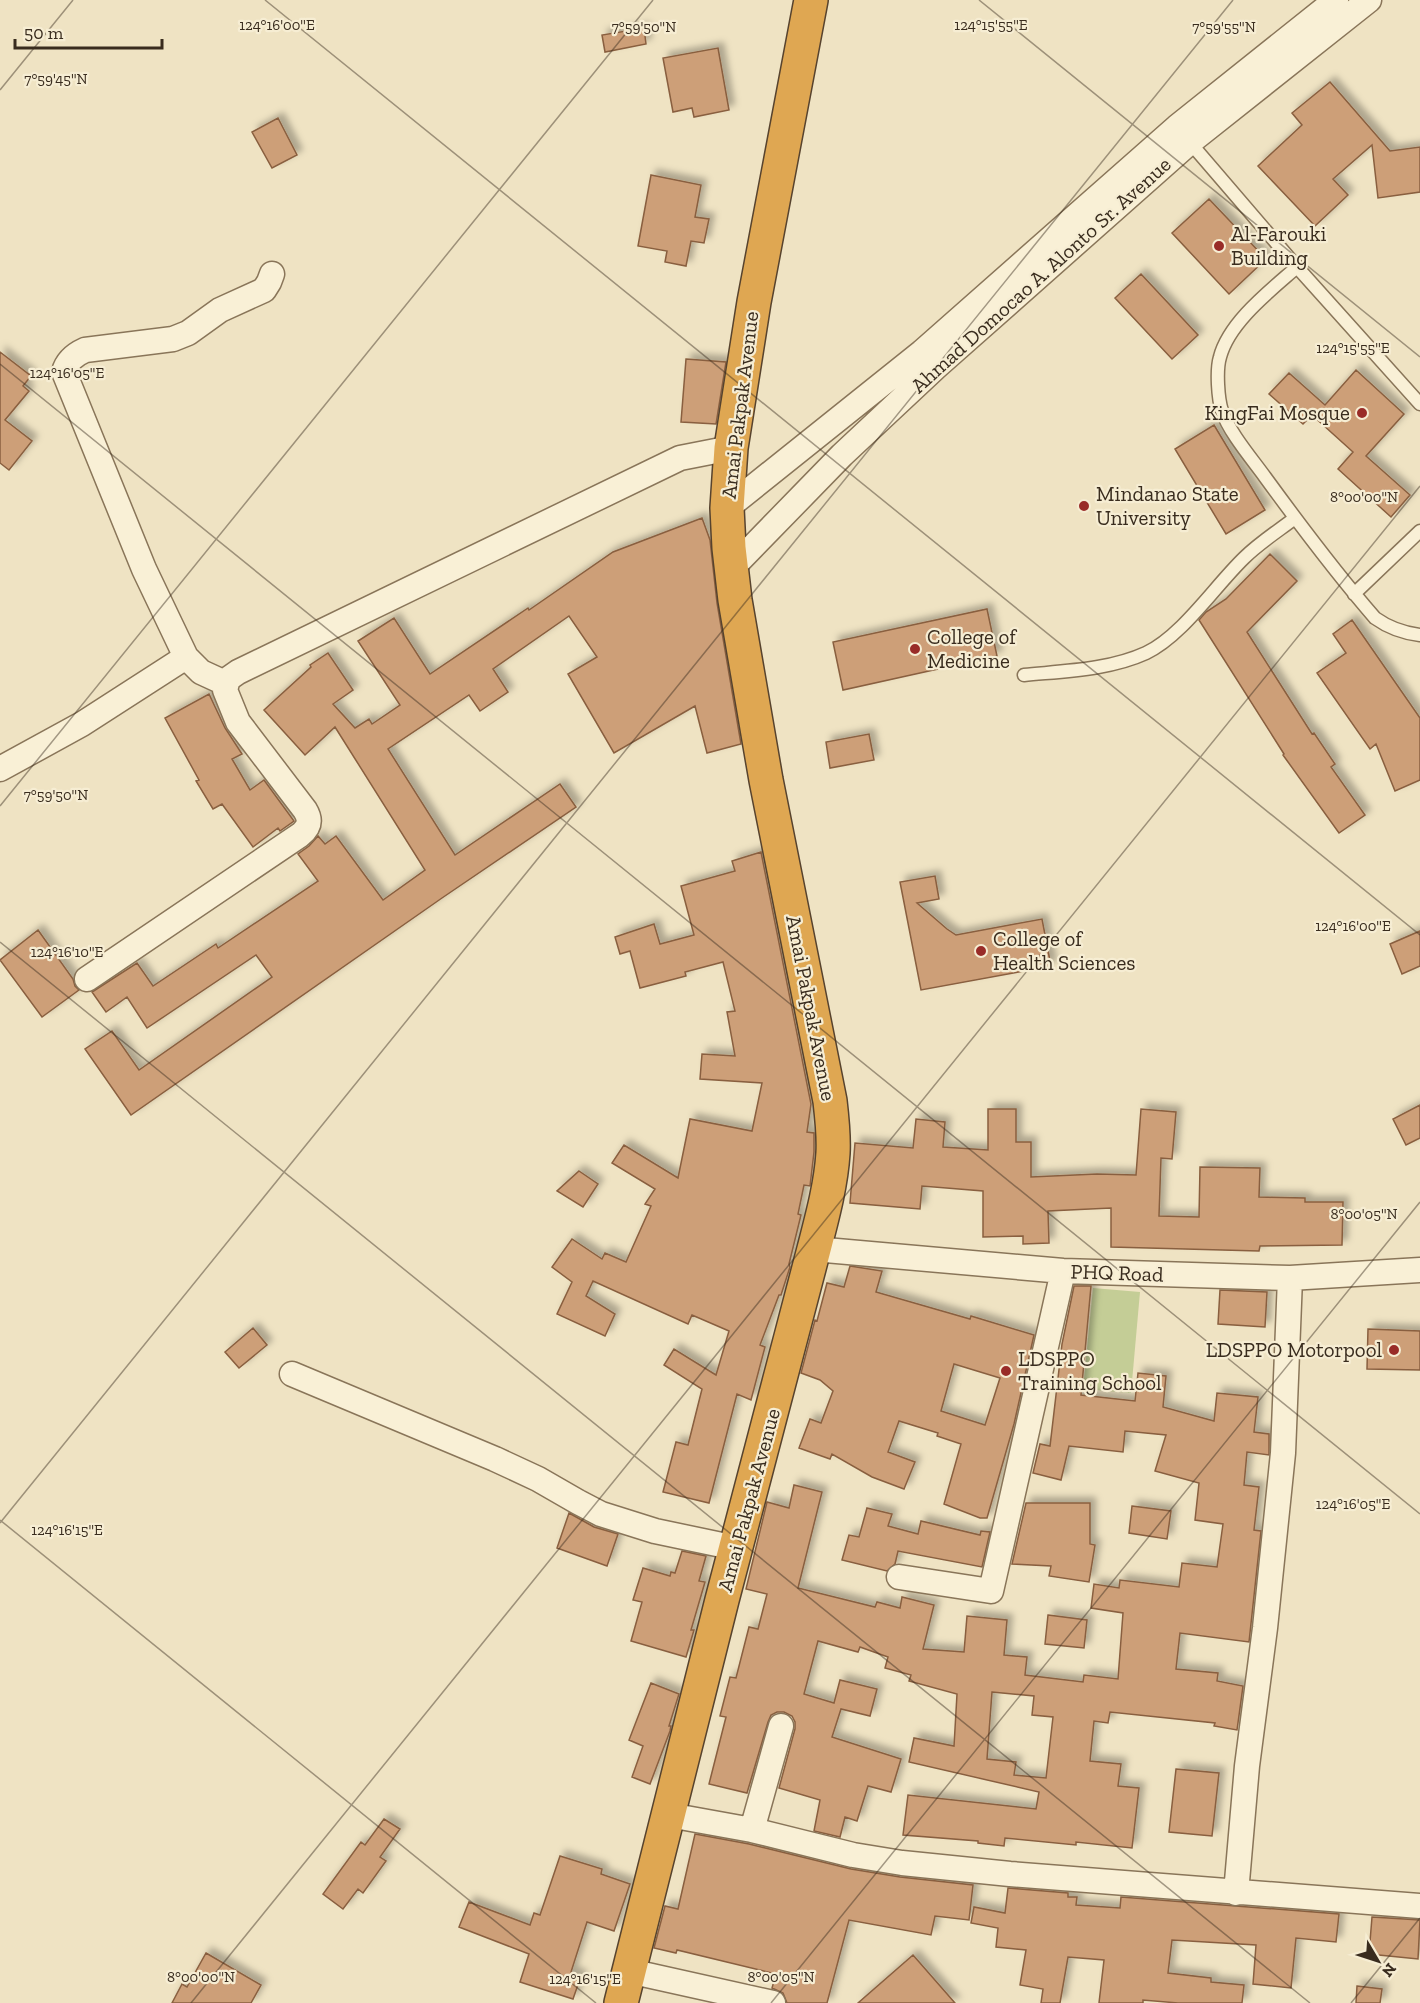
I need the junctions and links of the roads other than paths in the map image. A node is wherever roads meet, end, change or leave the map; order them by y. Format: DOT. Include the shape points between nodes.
graph roads {
  1 [pos="811,0"];
  2 [pos="1336,0"];
  3 [pos="1370,0"];
  4 [pos="1184,134"];
  5 [pos="1297,267"];
  6 [pos="272,274"];
  7 [pos="868,395"];
  8 [pos="1420,404"];
  9 [pos="887,413"];
  10 [pos="730,448"];
  11 [pos="787,460"];
  12 [pos="813,486"];
  13 [pos="727,508"];
  14 [pos="1294,518"];
  15 [pos="1420,531"];
  16 [pos="731,569"];
  17 [pos="1354,594"];
  18 [pos="1420,636"];
  19 [pos="186,657"];
  20 [pos="1024,675"];
  21 [pos="225,683"];
  22 [pos="0,769"];
  23 [pos="87,979"];
  24 [pos="814,1250"];
  25 [pos="1420,1270"];
  26 [pos="1063,1271"];
  27 [pos="1290,1278"];
  28 [pos="292,1374"];
  29 [pos="736,1548"];
  30 [pos="899,1577"];
  31 [pos="781,1726"];
  32 [pos="669,1815"];
  33 [pos="752,1830"];
  34 [pos="1236,1893"];
  35 [pos="1420,1906"];
  36 [pos="629,1971"];
  37 [pos="621,2003"];
  38 [pos="773,2003"];
  1 -- 10 [label="highway, Amai Pakpak Avenue"];
  2 -- 4 [label="street, Ahmad Domocao A. Alonto Sr. Avenue"];
  3 -- 4 [label="street, Ahmad Domocao A. Alonto Sr. Avenue"];
  4 -- 5 [label="lane"];
  4 -- 7 [label="street, Ahmad Domocao A. Alonto Sr. Avenue"];
  4 -- 9 [label="street, Ahmad Domocao A. Alonto Sr. Avenue"];
  5 -- 8 [label="lane"];
  5 -- 14 [label="lane" via="1251,309 1231,334 1220,357 1218,387 1222,412"];
  6 -- 19 [label="street" via="264,290 220,310 188,333 164,341 85,350 65,366 64,372 144,569"];
  7 -- 9 [label="street"];
  7 -- 11 [label="street, Ahmad Domocao A. Alonto Sr. Avenue"];
  9 -- 12 [label="street, Ahmad Domocao A. Alonto Sr. Avenue"];
  10 -- 13 [label="highway, Amai Pakpak Avenue"];
  10 -- 21 [label="street" via="680,458 237,672"];
  11 -- 12 [label="street"];
  11 -- 13 [label="street, Ahmad Domocao A. Alonto Sr. Avenue"];
  12 -- 16 [label="street, Ahmad Domocao A. Alonto Sr. Avenue"];
  13 -- 16 [label="highway, Amai Pakpak Avenue"];
  14 -- 17 [label="lane"];
  14 -- 20 [label="lane" via="1245,556 1169,638 1146,653 1121,662"];
  15 -- 17 [label="lane"];
  16 -- 24 [label="highway, Amai Pakpak Avenue" via="766,780 831,1114 833,1154"];
  17 -- 18 [label="lane" via="1386,626"];
  19 -- 21 [label="street" via="201,672"];
  19 -- 22 [label="street" via="82,724"];
  21 -- 23 [label="street" via="238,722 304,810 309,824 300,835"];
  24 -- 26 [label="street, PHQ Road"];
  24 -- 29 [label="highway, Amai Pakpak Avenue"];
  25 -- 27 [label="street, PHQ Road"];
  26 -- 27 [label="street, PHQ Road"];
  26 -- 30 [label="street" via="991,1591"];
  27 -- 34 [label="street" via="1284,1453"];
  28 -- 29 [label="street" via="495,1459 601,1514 655,1532"];
  29 -- 32 [label="highway, Amai Pakpak Avenue"];
  31 -- 33 [label="street"];
  32 -- 33 [label="street"];
  32 -- 36 [label="highway, Amai Pakpak Avenue"];
  33 -- 34 [label="street" via="902,1863"];
  34 -- 35 [label="street"];
  36 -- 37 [label="highway, Amai Pakpak Avenue"];
  36 -- 38 [label="street"];
}
